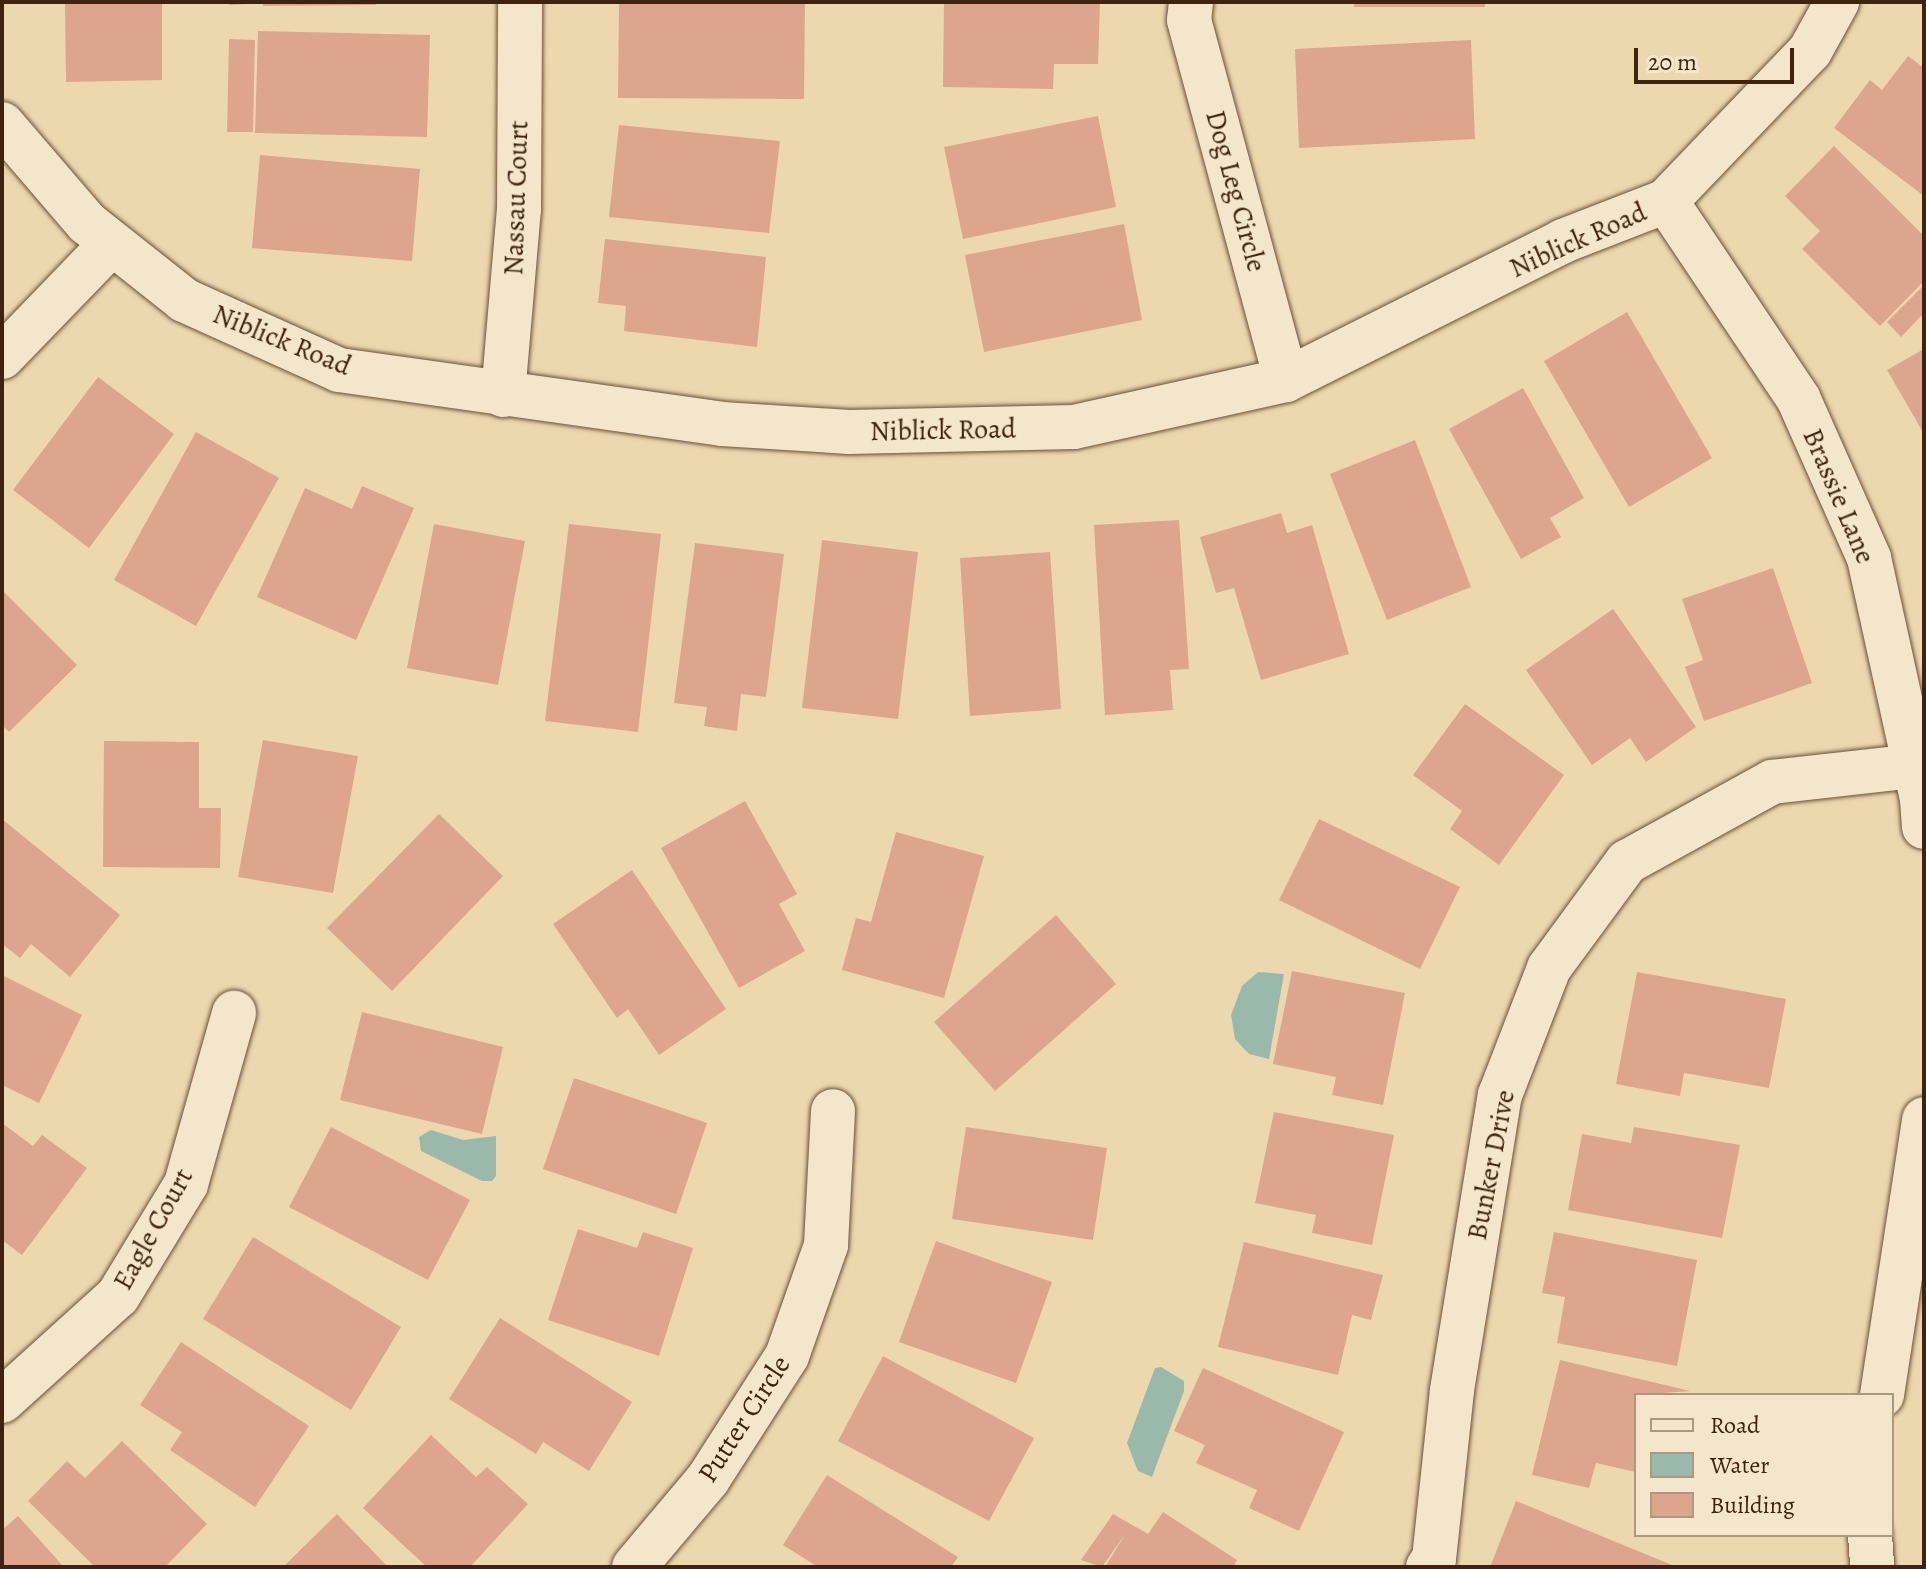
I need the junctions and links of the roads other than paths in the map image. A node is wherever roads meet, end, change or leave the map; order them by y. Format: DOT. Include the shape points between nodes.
graph roads {
  1 [pos="520,2"];
  2 [pos="1191,2"];
  3 [pos="1837,2"];
  4 [pos="2,124"];
  5 [pos="1666,201"];
  6 [pos="112,243"];
  7 [pos="2,357"];
  8 [pos="1286,380"];
  9 [pos="503,395"];
  10 [pos="1915,766"];
  11 [pos="1924,827"];
  12 [pos="234,1013"];
  13 [pos="833,1111"];
  14 [pos="1924,1119"];
  15 [pos="1914,1270"];
  16 [pos="1883,1393"];
  17 [pos="2,1401"];
  18 [pos="1870,1537"];
  19 [pos="634,1567"];
  20 [pos="1428,1567"];
  21 [pos="1872,1567"];
  1 -- 9 [label="street, Nassau Court" via="519,210"];
  2 -- 8 [label="street, Dog Leg Circle" via="1189,20"];
  3 -- 5 [label="street, Niblick Road" via="1810,51"];
  4 -- 6 [label="street, Niblick Road" via="87,223"];
  5 -- 8 [label="street, Niblick Road" via="1563,241"];
  5 -- 10 [label="street, Brassie Lane" via="1799,400 1869,558"];
  6 -- 7 [label="street"];
  6 -- 9 [label="street, Niblick Road" via="184,300 339,370"];
  8 -- 9 [label="street, Niblick Road" via="1074,427 849,432 722,424"];
  10 -- 11 [label="street, Brassie Lane"];
  10 -- 20 [label="street, Bunker Drive" via="1772,782 1746,796 1627,862 1549,968 1500,1095"];
  12 -- 17 [label="street, Eagle Court" via="186,1184 118,1296"];
  13 -- 19 [label="street, Putter Circle" via="826,1245 787,1356 708,1479"];
  14 -- 15 [label="street"];
  15 -- 16 [label="street"];
  18 -- 21 [label="street"];
}
